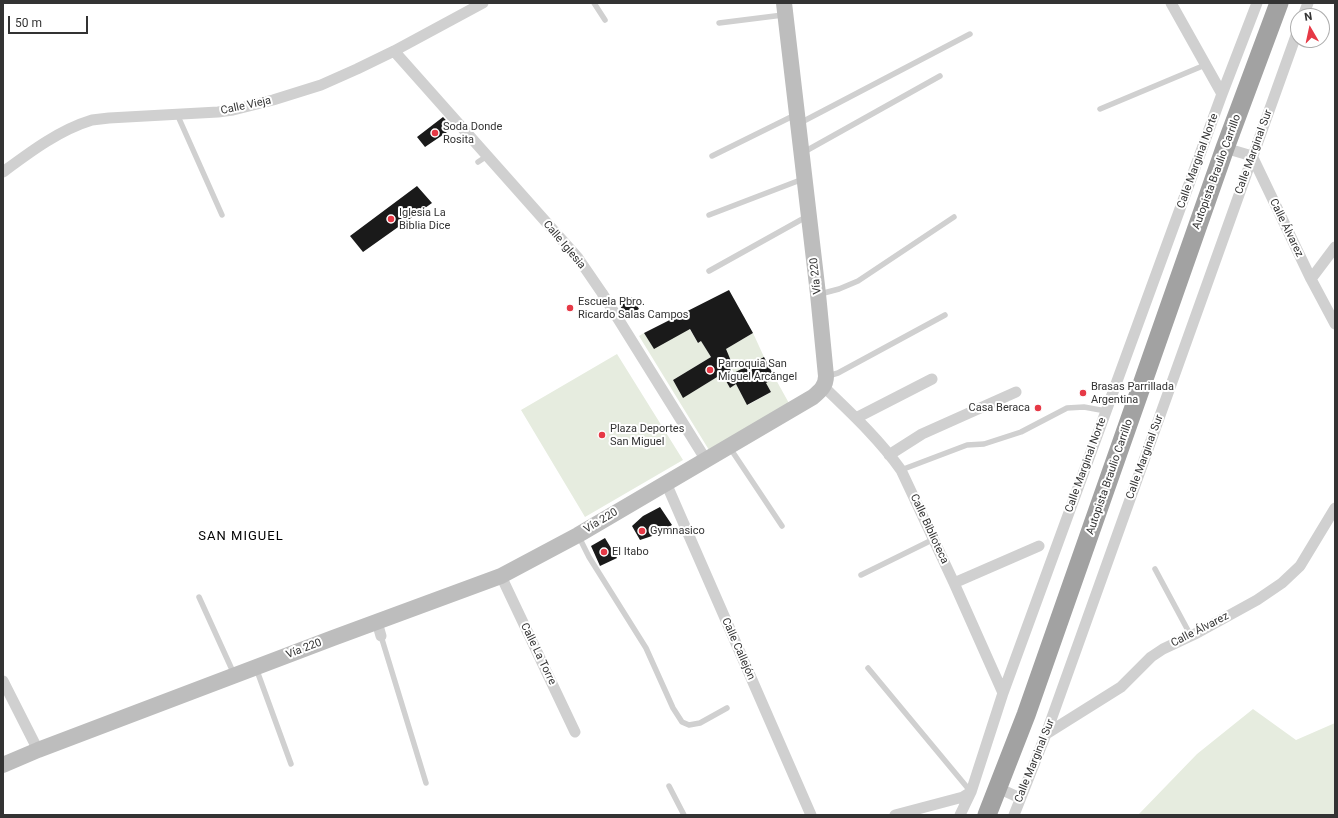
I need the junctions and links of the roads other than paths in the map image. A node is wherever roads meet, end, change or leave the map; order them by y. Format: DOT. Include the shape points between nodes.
graph roads {
  1 [pos="483,3"];
  2 [pos="594,3"];
  3 [pos="1171,3"];
  4 [pos="1257,3"];
  5 [pos="1279,3"];
  6 [pos="785,9"];
  7 [pos="605,20"];
  8 [pos="719,23"];
  9 [pos="970,34"];
  10 [pos="1291,48"];
  11 [pos="394,51"];
  12 [pos="1205,65"];
  13 [pos="940,76"];
  14 [pos="1222,94"];
  15 [pos="1100,109"];
  16 [pos="177,114"];
  17 [pos="798,119"];
  18 [pos="1225,148"];
  19 [pos="802,153"];
  20 [pos="712,156"];
  21 [pos="1252,156"];
  22 [pos="3,172"];
  23 [pos="805,178"];
  24 [pos="222,215"];
  25 [pos="709,215"];
  26 [pos="809,215"];
  27 [pos="954,217"];
  28 [pos="1335,247"];
  29 [pos="709,271"];
  30 [pos="1311,279"];
  31 [pos="818,294"];
  32 [pos="945,315"];
  33 [pos="1335,324"];
  34 [pos="932,380"];
  35 [pos="825,382"];
  36 [pos="1016,392"];
  37 [pos="1106,411"];
  38 [pos="856,418"];
  39 [pos="728,446"];
  40 [pos="889,455"];
  41 [pos="706,460"];
  42 [pos="901,470"];
  43 [pos="666,483"];
  44 [pos="1335,508"];
  45 [pos="782,526"];
  46 [pos="578,535"];
  47 [pos="934,539"];
  48 [pos="1039,546"];
  49 [pos="1155,569"];
  50 [pos="861,575"];
  51 [pos="501,576"];
  52 [pos="954,582"];
  53 [pos="199,597"];
  54 [pos="379,629"];
  55 [pos="1191,636"];
  56 [pos="256,668"];
  57 [pos="868,668"];
  58 [pos="235,676"];
  59 [pos="3,682"];
  60 [pos="1003,693"];
  61 [pos="726,708"];
  62 [pos="575,732"];
  63 [pos="1046,734"];
  64 [pos="38,750"];
  65 [pos="292,764"];
  66 [pos="3,765"];
  67 [pos="426,783"];
  68 [pos="669,786"];
  69 [pos="998,788"];
  70 [pos="970,792"];
  71 [pos="1020,798"];
  72 [pos="684,815"];
  73 [pos="811,815"];
  74 [pos="895,815"];
  75 [pos="960,815"];
  76 [pos="987,815"];
  77 [pos="1014,815"];
  1 -- 11 [label="street, Calle Vieja"];
  2 -- 7 [label="lane"];
  3 -- 12 [label="street"];
  4 -- 14 [label="street, Calle Marginal Norte"];
  5 -- 18 [label="highway, Autopista Braulio Carrillo"];
  6 -- 8 [label="lane"];
  6 -- 17 [label="main road, Vía 220"];
  9 -- 17 [label="lane"];
  10 -- 21 [label="street, Calle Marginal Sur"];
  11 -- 16 [label="street, Calle Vieja" via="321,85 273,100 233,110"];
  11 -- 41 [label="street, Calle Iglesia" via="483,159 578,258 602,292"];
  12 -- 14 [label="street"];
  12 -- 15 [label="lane"];
  13 -- 19 [label="lane"];
  14 -- 37 [label="street, Calle Marginal Norte"];
  16 -- 22 [label="street, Calle Vieja" via="86,122 38,146"];
  16 -- 24 [label="lane"];
  17 -- 19 [label="main road, Vía 220"];
  17 -- 20 [label="lane"];
  18 -- 21 [label="street"];
  18 -- 69 [label="highway, Autopista Braulio Carrillo"];
  19 -- 23 [label="main road, Vía 220"];
  21 -- 30 [label="street, Calle Álvarez"];
  21 -- 63 [label="street, Calle Marginal Sur"];
  23 -- 25 [label="lane"];
  23 -- 26 [label="main road, Vía 220"];
  26 -- 29 [label="lane"];
  26 -- 31 [label="main road, Vía 220"];
  27 -- 31 [label="lane" via="858,281"];
  28 -- 30 [label="street"];
  30 -- 33 [label="street, Calle Álvarez"];
  31 -- 35 [label="main road, Vía 220"];
  32 -- 35 [label="lane"];
  34 -- 38 [label="street"];
  35 -- 38 [label="street, Calle Biblioteca"];
  35 -- 39 [label="main road, Vía 220" via="813,397"];
  36 -- 40 [label="street" via="922,434"];
  37 -- 42 [label="lane" via="1084,407 1067,408 1021,432 984,444 967,445"];
  37 -- 60 [label="street, Calle Marginal Norte"];
  38 -- 40 [label="street, Calle Biblioteca"];
  39 -- 41 [label="main road, Vía 220"];
  39 -- 45 [label="lane"];
  40 -- 42 [label="street, Calle Biblioteca"];
  41 -- 43 [label="main road, Vía 220"];
  42 -- 47 [label="street, Calle Biblioteca"];
  43 -- 46 [label="main road, Vía 220"];
  43 -- 73 [label="street, Calle Callejón"];
  44 -- 55 [label="street, Calle Álvarez" via="1300,566 1292,574 1264,595"];
  46 -- 51 [label="main road, Vía 220"];
  46 -- 61 [label="lane" via="646,648 682,722 689,725 700,723"];
  47 -- 50 [label="lane"];
  47 -- 52 [label="street, Calle Biblioteca"];
  48 -- 52 [label="street"];
  49 -- 55 [label="lane"];
  51 -- 54 [label="main road, Vía 220"];
  51 -- 62 [label="street, Calle La Torre"];
  52 -- 60 [label="street, Calle Biblioteca"];
  53 -- 58 [label="lane"];
  54 -- 56 [label="main road, Vía 220"];
  54 -- 67 [label="lane"];
  55 -- 63 [label="street, Calle Álvarez" via="1157,653 1121,687"];
  56 -- 58 [label="main road, Vía 220"];
  56 -- 65 [label="lane"];
  57 -- 70 [label="lane"];
  58 -- 64 [label="main road, Vía 220"];
  59 -- 64 [label="street"];
  60 -- 70 [label="street, Calle Marginal Norte"];
  63 -- 71 [label="street, Calle Marginal Sur"];
  64 -- 66 [label="main road, Vía 220"];
  68 -- 72 [label="lane"];
  69 -- 71 [label="street"];
  69 -- 76 [label="highway, Autopista Braulio Carrillo"];
  70 -- 74 [label="street" via="963,797"];
  70 -- 75 [label="street, Calle Marginal Norte"];
  71 -- 77 [label="street, Calle Marginal Sur"];
}
